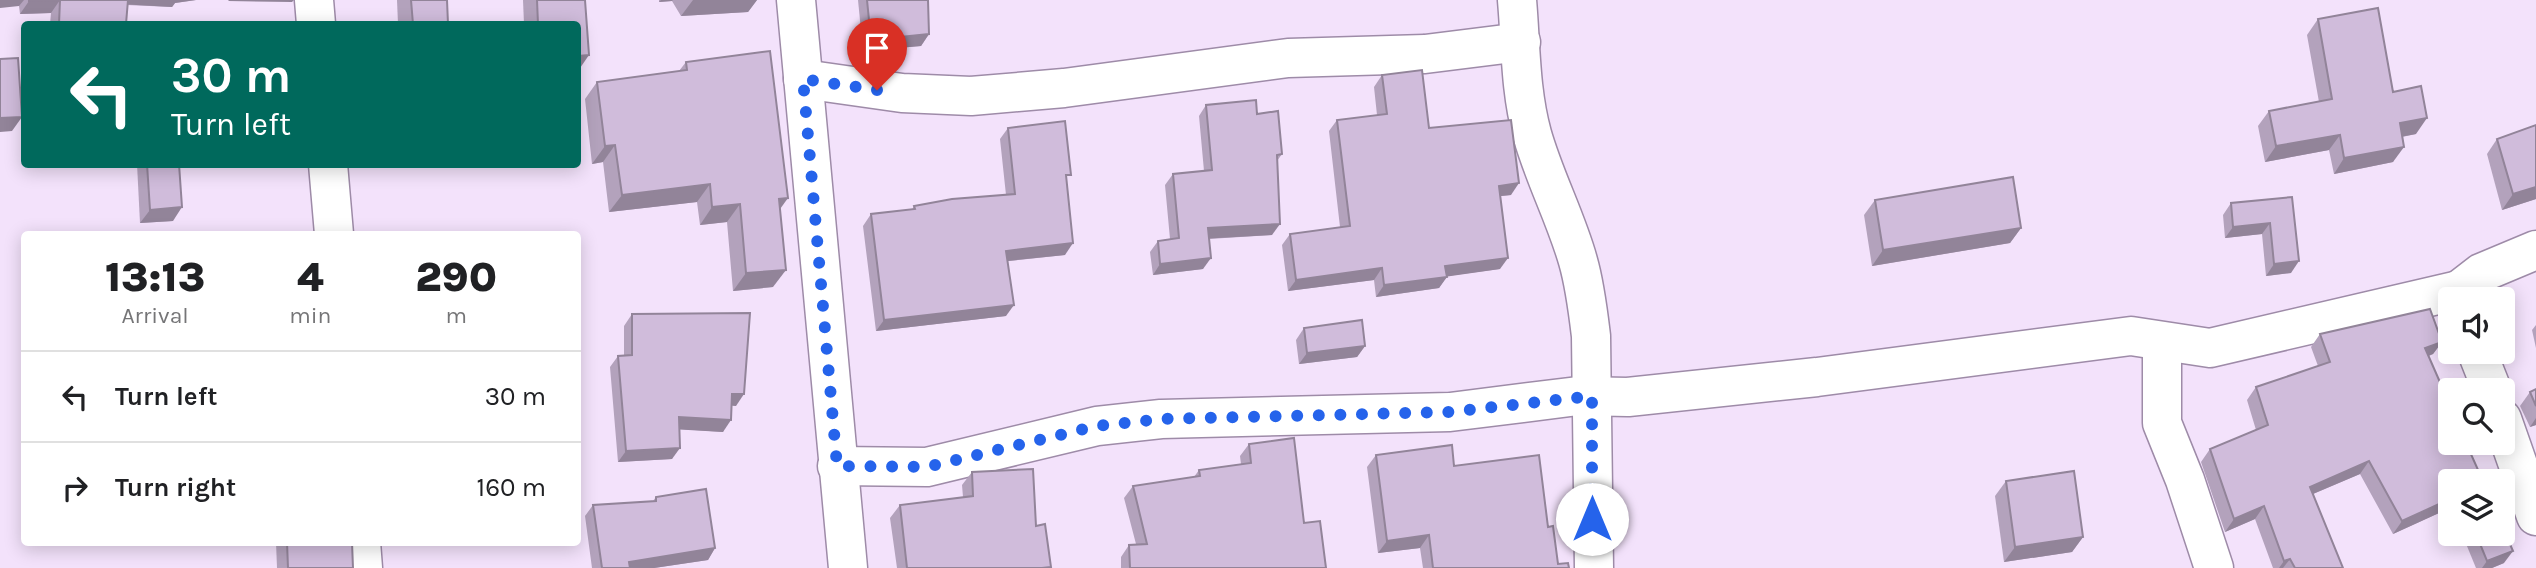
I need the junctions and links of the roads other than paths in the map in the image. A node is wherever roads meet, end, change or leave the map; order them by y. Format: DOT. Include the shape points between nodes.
graph roads {
  1 [pos="314,0"];
  2 [pos="796,0"];
  3 [pos="1517,0"];
  4 [pos="316,21"];
  5 [pos="1521,41"];
  6 [pos="803,79"];
  7 [pos="328,168"];
  8 [pos="334,231"];
  9 [pos="2536,250"];
  10 [pos="2467,287"];
  11 [pos="2438,299"];
  12 [pos="2162,342"];
  13 [pos="1592,396"];
  14 [pos="2515,455"];
  15 [pos="837,466"];
  16 [pos="2536,516"];
  17 [pos="361,546"];
  18 [pos="363,568"];
  19 [pos="848,568"];
  20 [pos="1594,568"];
  21 [pos="2214,568"];
  1 -- 4 [label="street"];
  2 -- 6 [label="street"];
  3 -- 5 [label="street"];
  5 -- 6 [label="street" via="1424,54 1288,58 971,96 902,93"];
  5 -- 13 [label="street" via="1521,84 1533,137 1578,260 1587,302"];
  6 -- 15 [label="street"];
  7 -- 8 [label="street"];
  9 -- 10 [label="street" via="2481,273"];
  11 -- 12 [label="street" via="2210,348"];
  12 -- 13 [label="street" via="2131,336 2109,338 1817,377 1628,397"];
  12 -- 21 [label="street" via="2162,423"];
  13 -- 15 [label="street" via="1450,412 1161,419 1097,426 927,467"];
  13 -- 20 [label="street"];
  14 -- 16 [label="street"];
  15 -- 19 [label="street"];
  17 -- 18 [label="street"];
}
